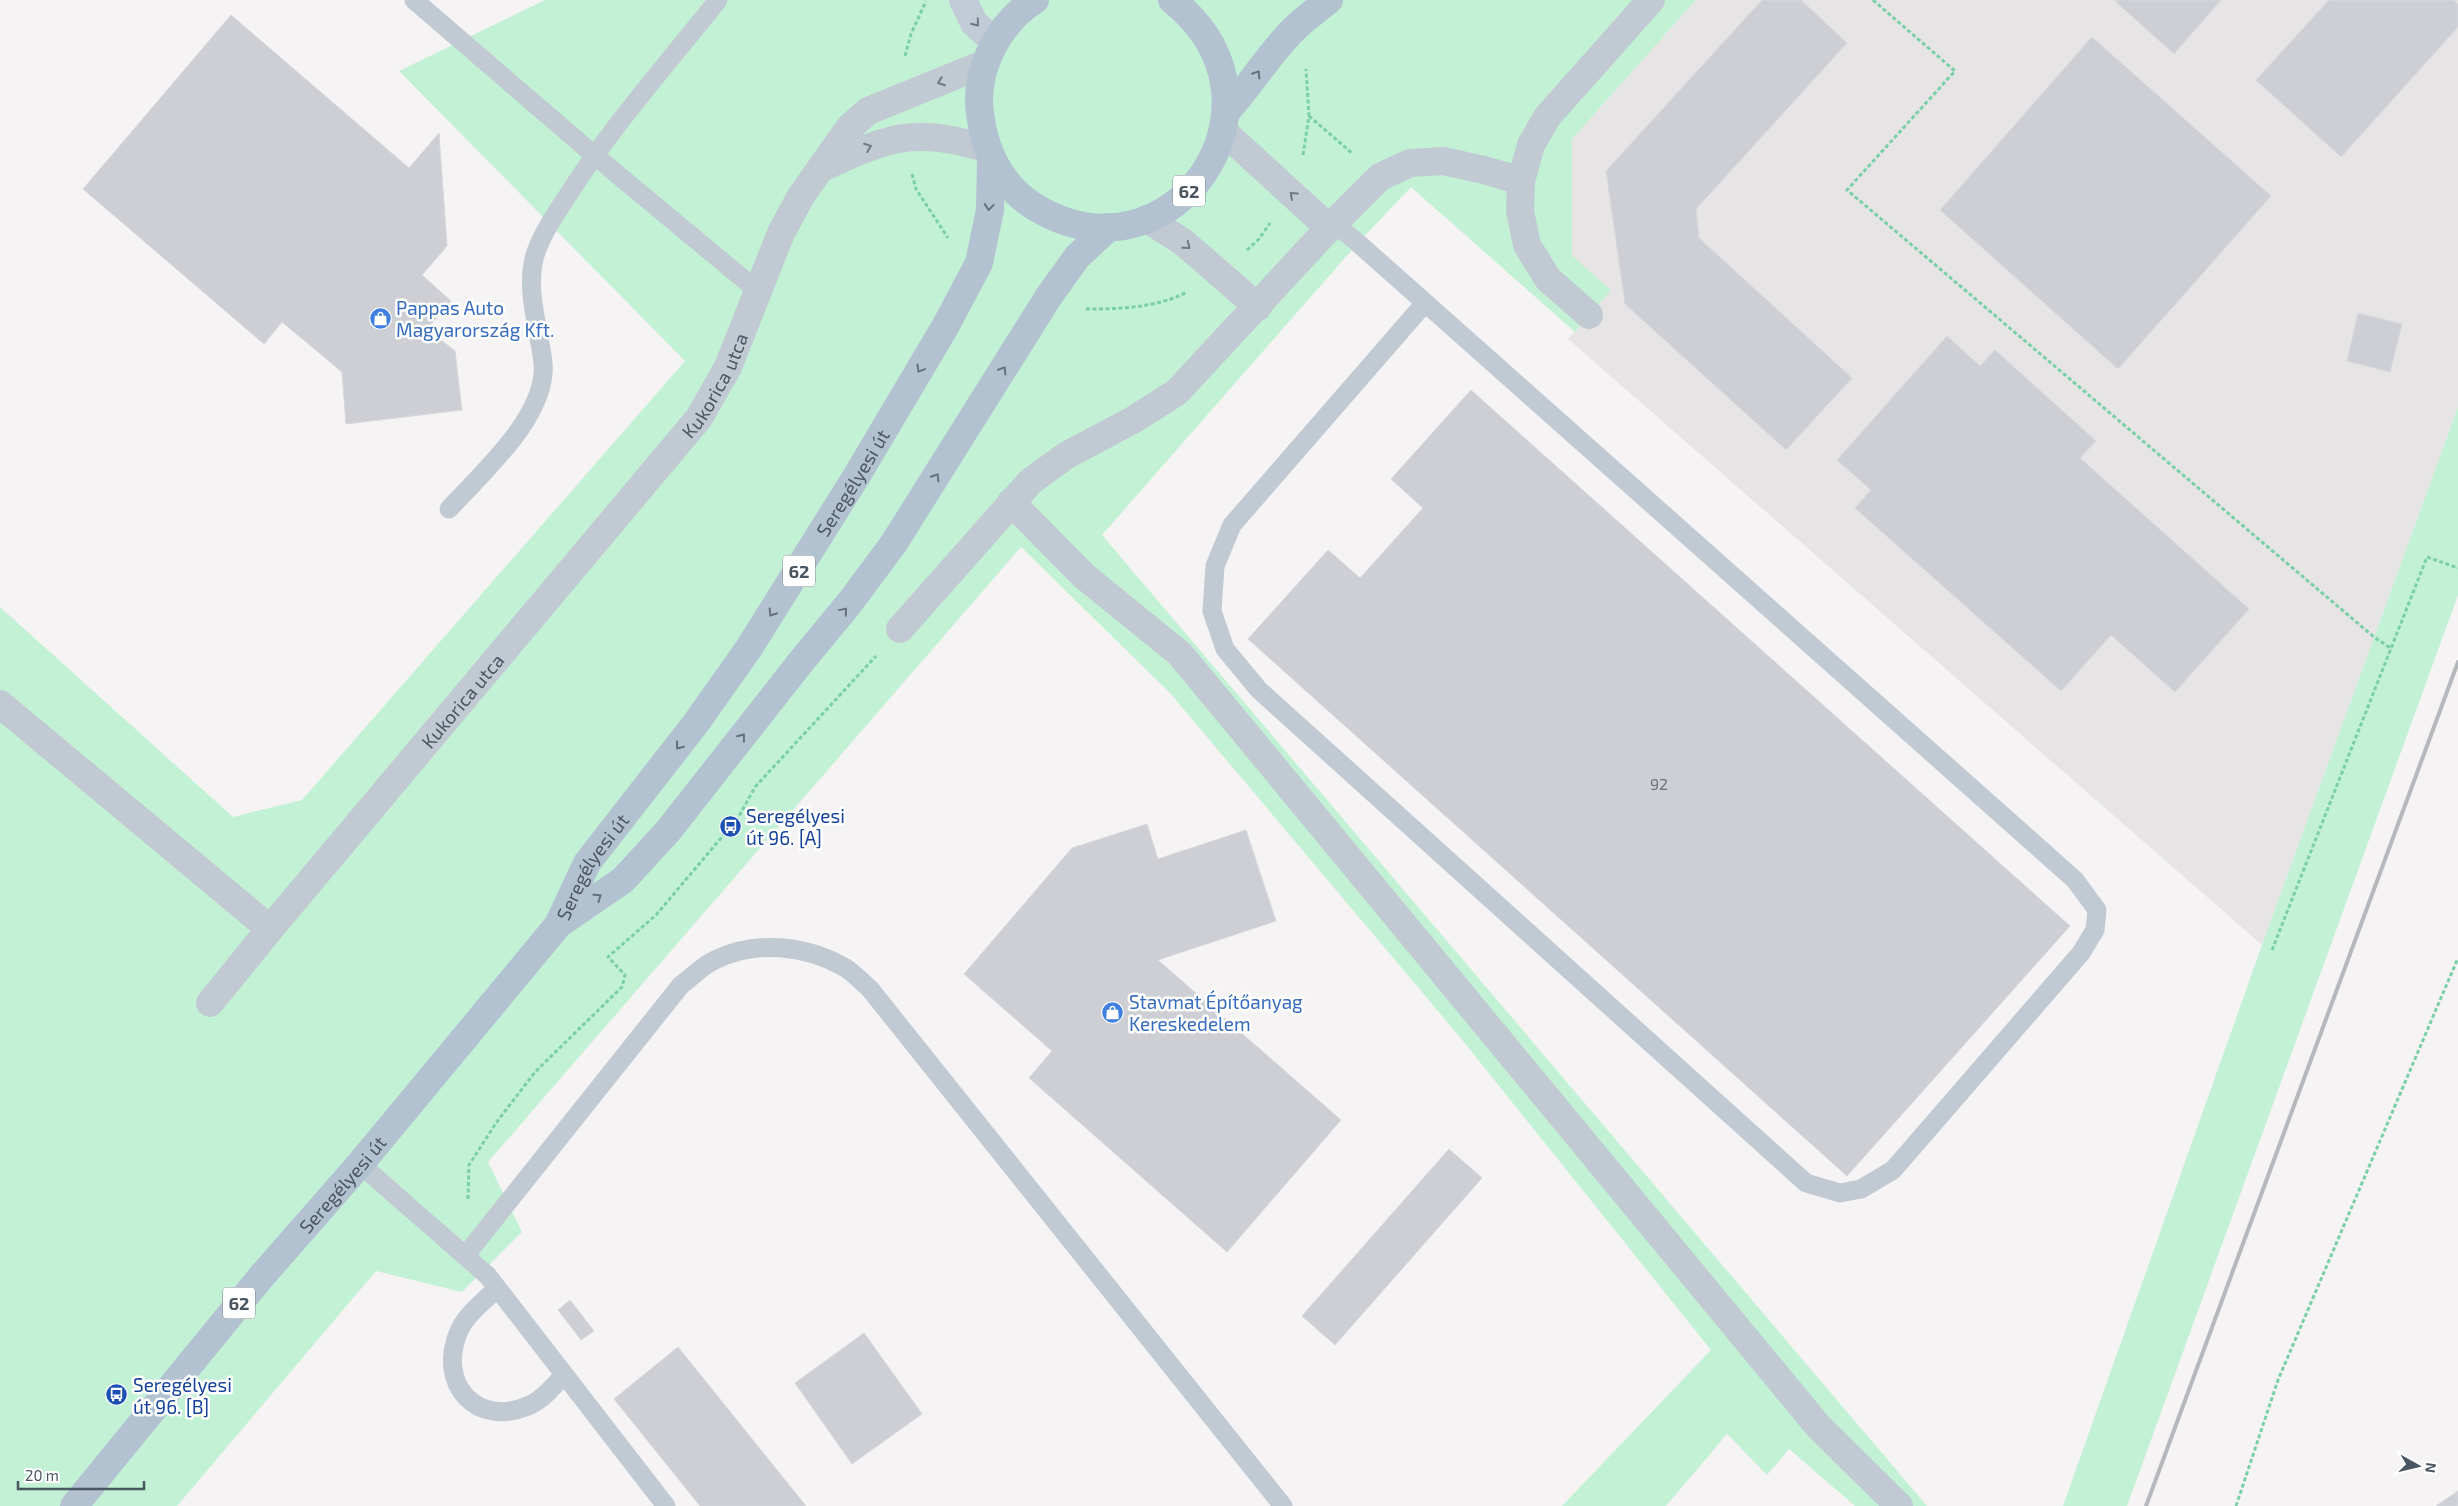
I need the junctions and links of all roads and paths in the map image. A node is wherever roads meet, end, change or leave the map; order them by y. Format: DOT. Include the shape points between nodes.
graph roads {
  1 [pos="414,0"];
  2 [pos="718,0"];
  3 [pos="963,0"];
  4 [pos="1036,0"];
  5 [pos="1172,0"];
  6 [pos="1329,0"];
  7 [pos="1651,0"];
  8 [pos="1873,0"];
  9 [pos="990,53"];
  10 [pos="1309,116"];
  11 [pos="1224,121"];
  12 [pos="990,154"];
  13 [pos="594,155"];
  14 [pos="824,167"];
  15 [pos="1380,177"];
  16 [pos="1521,181"];
  17 [pos="1146,219"];
  18 [pos="1332,225"];
  19 [pos="1109,227"];
  20 [pos="760,292"];
  21 [pos="1425,303"];
  22 [pos="1258,307"];
  23 [pos="1589,315"];
  24 [pos="1012,502"];
  25 [pos="449,509"];
  26 [pos="2458,568"];
  27 [pos="900,629"];
  28 [pos="2392,649"];
  29 [pos="0,704"];
  30 [pos="558,925"];
  31 [pos="270,930"];
  32 [pos="2272,950"];
  33 [pos="2458,958"];
  34 [pos="210,1003"];
  35 [pos="360,1164"];
  36 [pos="468,1201"];
  37 [pos="465,1256"];
  38 [pos="497,1288"];
  39 [pos="564,1374"];
  40 [pos="74,1506"];
  41 [pos="666,1506"];
  42 [pos="1283,1506"];
  43 [pos="1899,1506"];
  44 [pos="2236,1506"];
  1 -- 13 [label="lane"];
  2 -- 13 [label="lane"];
  3 -- 9 [label="main road, one-way"];
  4 -- 9 [label="main road, Seregélyesi út / 62" via="1008,23"];
  5 -- 11 [label="main road, Seregélyesi út / 62" via="1189,14 1214,49 1225,90"];
  11 -- 6 [label="main road, Seregélyesi út / 62, one-way" via="1293,30"];
  7 -- 16 [label="street" via="1547,117 1531,145"];
  8 -- 28 [label="path" via="1955,71 1847,190"];
  9 -- 12 [label="main road, Seregélyesi út / 62" via="980,84 979,106"];
  9 -- 14 [label="street, Kukorica utca, one-way" via="868,110 850,128"];
  10 -- 15 [label="path"];
  11 -- 17 [label="main road, Seregélyesi út / 62" via="1208,168 1196,184 1165,210"];
  18 -- 11 [label="street, one-way"];
  14 -- 12 [label="street, Kukorica utca, one-way" via="867,146 901,136 950,139"];
  12 -- 19 [label="main road, Seregélyesi út / 62" via="1016,192 1049,215 1088,227"];
  12 -- 30 [label="main road, Seregélyesi út / 62, one-way" via="990,210 979,263 945,327 794,579 696,723 587,863"];
  13 -- 20 [label="lane"];
  13 -- 25 [label="lane" via="545,232 535,254 530,279 543,366 539,397 522,428"];
  14 -- 20 [label="street, Kukorica utca" via="801,196 781,233"];
  15 -- 16 [label="street" via="1410,163 1443,161"];
  15 -- 18 [label="street"];
  16 -- 23 [label="street" via="1520,211 1528,245 1548,279"];
  17 -- 19 [label="main road, Seregélyesi út / 62"];
  17 -- 22 [label="street, one-way" via="1183,242"];
  18 -- 21 [label="lane"];
  18 -- 22 [label="street"];
  30 -- 19 [label="main road, 62, one-way" via="623,880 668,830 851,601 889,551 1049,296 1077,257"];
  20 -- 31 [label="street, Kukorica utca" via="728,367 699,418"];
  21 -- 21 [label="lane" via="2075,880 2097,910 2094,930 2082,953 1893,1170 1860,1189 1840,1193 1806,1183 1259,690 1225,649 1212,611 1215,566 1232,525"];
  22 -- 24 [label="street" via="1177,392 1067,455 1031,481"];
  24 -- 27 [label="street"];
  24 -- 43 [label="street" via="1084,576 1180,654 1818,1426"];
  26 -- 28 [label="path" via="2426,557"];
  27 -- 36 [label="path" via="756,787 738,818 656,914 608,957 625,975 622,987 535,1072 496,1123 470,1165"];
  28 -- 32 [label="path"];
  29 -- 31 [label="street"];
  30 -- 35 [label="main road, Seregélyesi út / 62"];
  31 -- 34 [label="street, Kukorica utca"];
  33 -- 44 [label="path" via="2278,1380"];
  35 -- 37 [label="lane"];
  35 -- 40 [label="main road, Seregélyesi út / 62" via="261,1277"];
  37 -- 38 [label="lane"];
  37 -- 42 [label="lane" via="681,985 714,960 745,948 789,948 811,953 844,967 870,989"];
  38 -- 39 [label="lane"];
  38 -- 39 [label="lane" via="459,1329 451,1369 464,1396 482,1407 513,1410 540,1400"];
  39 -- 41 [label="lane"];
}
